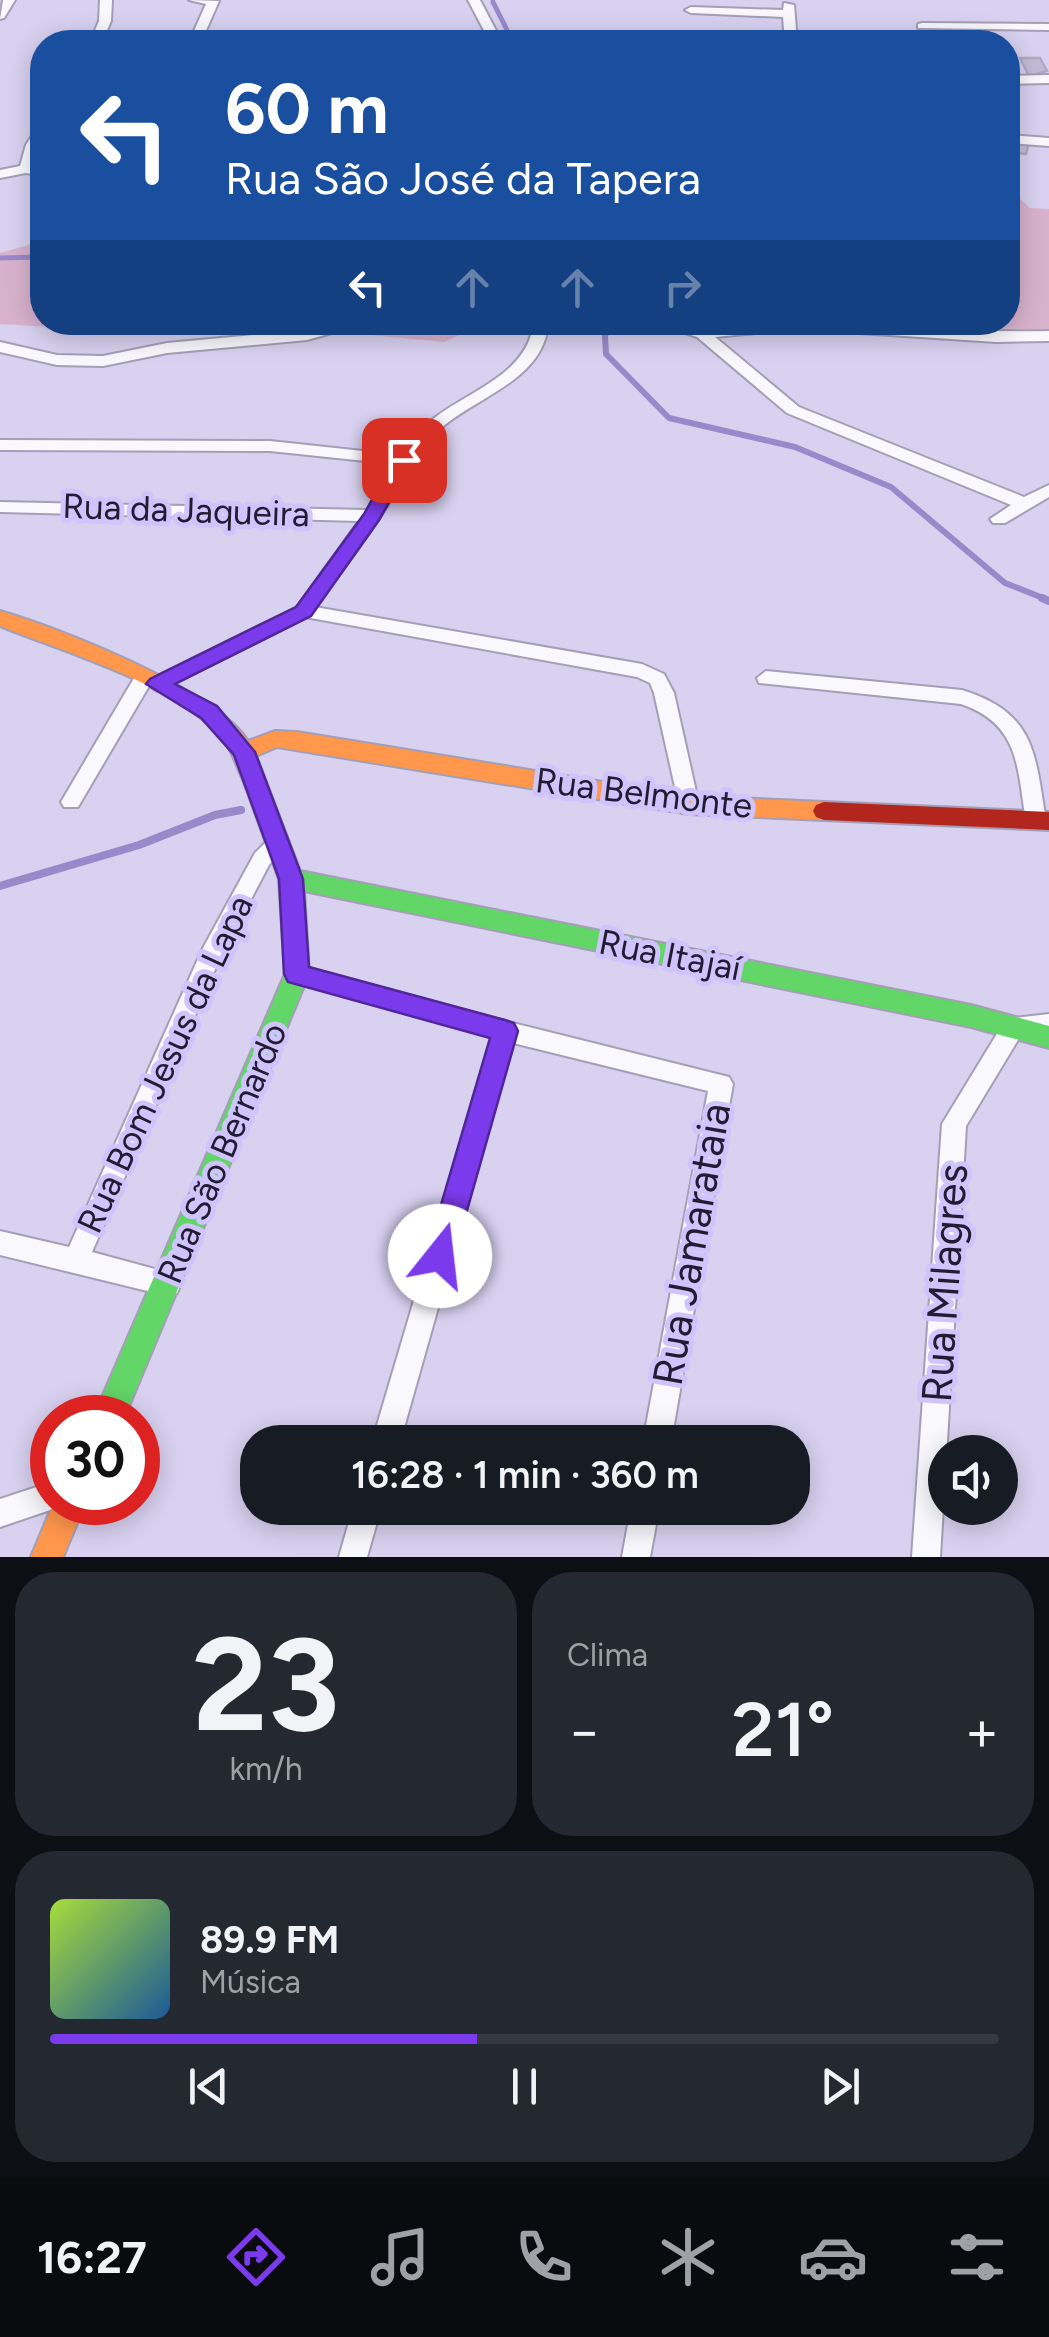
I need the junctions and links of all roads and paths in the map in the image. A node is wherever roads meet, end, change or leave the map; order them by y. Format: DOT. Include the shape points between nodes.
graph roads {
  1 [pos="10,0"];
  2 [pos="94,0"];
  3 [pos="106,0"];
  4 [pos="124,0"];
  5 [pos="195,0"];
  6 [pos="213,1"];
  7 [pos="476,4"];
  8 [pos="788,7"];
  9 [pos="691,10"];
  10 [pos="0,16"];
  11 [pos="922,26"];
  12 [pos="1049,27"];
  13 [pos="101,30"];
  14 [pos="200,30"];
  15 [pos="490,30"];
  16 [pos="1020,80"];
  17 [pos="1049,80"];
  18 [pos="1020,139"];
  19 [pos="1049,142"];
  20 [pos="30,153"];
  21 [pos="26,169"];
  22 [pos="30,170"];
  23 [pos="0,174"];
  24 [pos="296,335"];
  25 [pos="536,335"];
  26 [pos="703,335"];
  27 [pos="976,335"];
  28 [pos="1049,336"];
  29 [pos="0,347"];
  30 [pos="0,445"];
  31 [pos="404,460"];
  32 [pos="1049,490"];
  33 [pos="1028,505"];
  34 [pos="0,506"];
  35 [pos="372,516"];
  36 [pos="998,519"];
  37 [pos="304,612"];
  38 [pos="0,618"];
  39 [pos="766,678"];
  40 [pos="151,681"];
  41 [pos="244,752"];
  42 [pos="71,802"];
  43 [pos="690,805"];
  44 [pos="1043,821"];
  45 [pos="279,842"];
  46 [pos="291,879"];
  47 [pos="297,974"];
  48 [pos="1049,1024"];
  49 [pos="1014,1026"];
  50 [pos="505,1031"];
  51 [pos="1049,1037"];
  52 [pos="0,1243"];
  53 [pos="76,1260"];
  54 [pos="168,1284"];
  55 [pos="118,1395"];
  56 [pos="391,1425"];
  57 [pos="660,1425"];
  58 [pos="30,1503"];
  59 [pos="0,1513"];
  60 [pos="60,1525"];
  61 [pos="362,1525"];
  62 [pos="642,1525"];
  63 [pos="47,1557"];
  64 [pos="352,1557"];
  65 [pos="636,1557"];
  66 [pos="926,1557"];
  1 -- 10 [label="street"];
  2 -- 3 [label="street"];
  3 -- 4 [label="street"];
  3 -- 13 [label="street"];
  5 -- 6 [label="street"];
  6 -- 14 [label="street"];
  7 -- 15 [label="street"];
  8 -- 9 [label="street"];
  11 -- 12 [label="street"];
  16 -- 17 [label="street"];
  18 -- 19 [label="street"];
  20 -- 21 [label="street"];
  21 -- 22 [label="street"];
  21 -- 23 [label="street"];
  24 -- 29 [label="street" via="104,362"];
  25 -- 31 [label="street" via="537,344 510,376 436,424"];
  26 -- 33 [label="street" via="792,410"];
  27 -- 28 [label="street"];
  30 -- 31 [label="street" via="270,446"];
  31 -- 35 [label="street"];
  32 -- 33 [label="street"];
  33 -- 36 [label="street"];
  34 -- 35 [label="street, Rua da Jaqueira"];
  35 -- 37 [label="street"];
  37 -- 40 [label="street"];
  37 -- 43 [label="street" via="642,671 657,679 672,714"];
  38 -- 40 [label="street, Rua São Bernardo"];
  39 -- 44 [label="street" via="989,705 1018,732"];
  40 -- 41 [label="street, Rua São Bernardo" via="209,712"];
  40 -- 42 [label="street"];
  41 -- 43 [label="street, Rua Belmonte" via="275,739 298,740"];
  41 -- 45 [label="street, Rua São Bernardo"];
  43 -- 44 [label="street, Rua Belmonte"];
  45 -- 46 [label="street, Rua São Bernardo"];
  45 -- 53 [label="street, Rua Bom Jesus da Lapa" via="262,859 210,956"];
  46 -- 47 [label="street, Rua São Bernardo"];
  46 -- 49 [label="street, Rua Itajaí"];
  47 -- 50 [label="street"];
  47 -- 54 [label="street, Rua São Bernardo"];
  48 -- 49 [label="street"];
  49 -- 51 [label="street, Rua Itajaí"];
  49 -- 66 [label="street, Rua Milagres" via="954,1124"];
  50 -- 56 [label="street"];
  50 -- 57 [label="street, Rua Jamarataia" via="721,1084"];
  52 -- 53 [label="street"];
  53 -- 54 [label="street, Rua Bom Jesus da Lapa"];
  54 -- 55 [label="street, Rua São Bernardo"];
  58 -- 59 [label="street"];
  60 -- 63 [label="street"];
  61 -- 64 [label="street"];
  62 -- 65 [label="street"];
}
